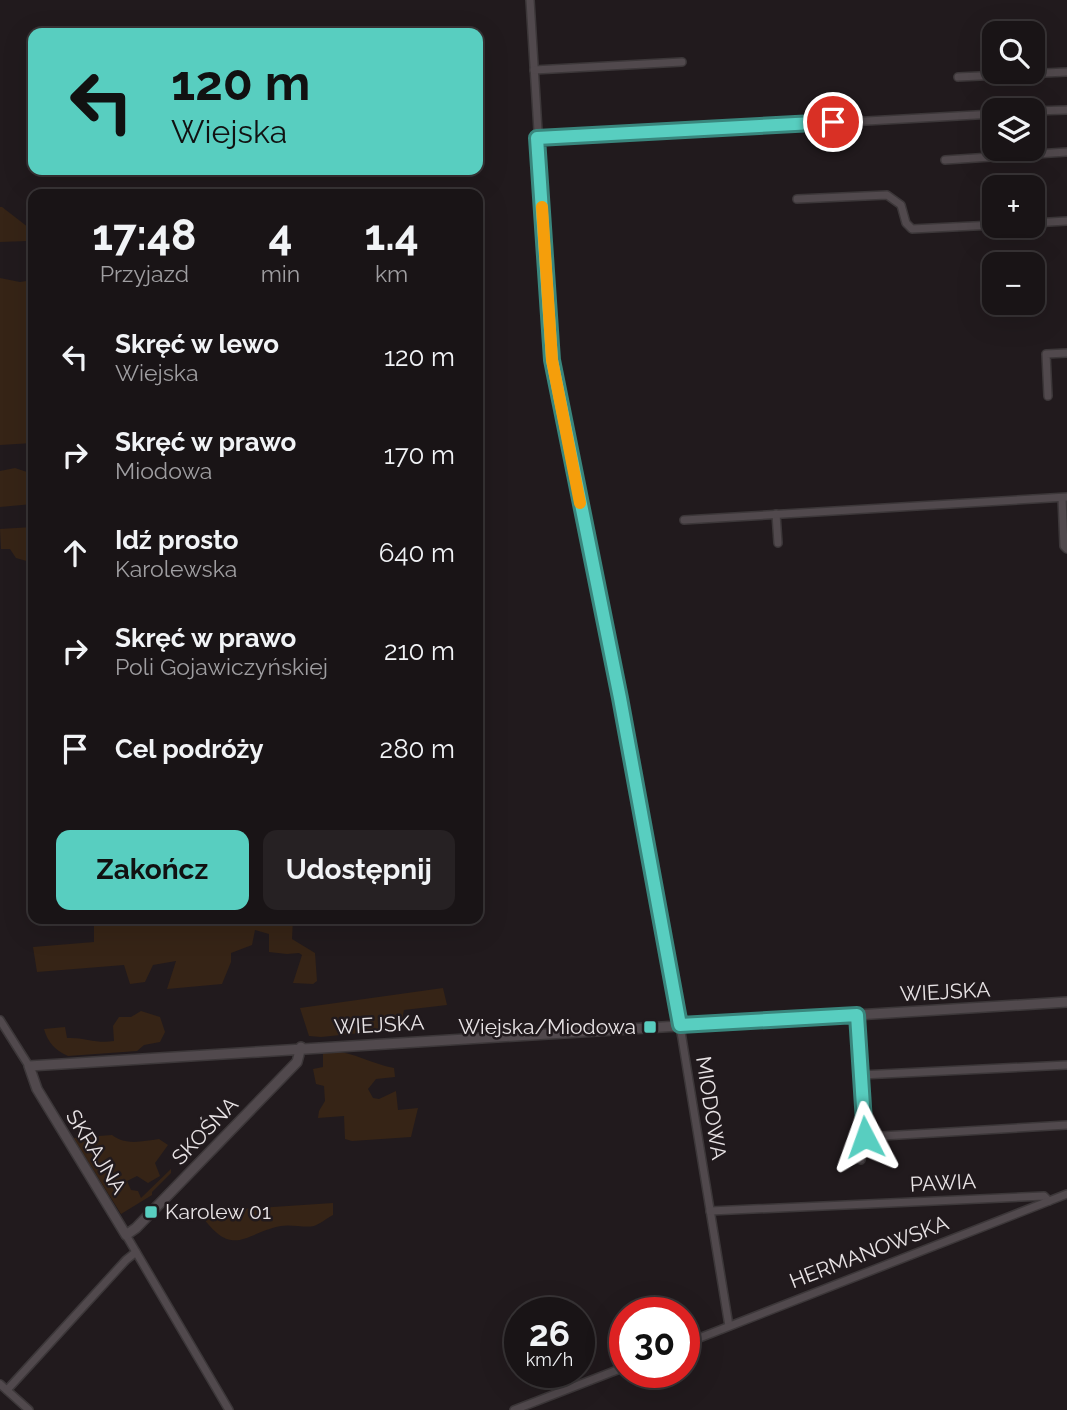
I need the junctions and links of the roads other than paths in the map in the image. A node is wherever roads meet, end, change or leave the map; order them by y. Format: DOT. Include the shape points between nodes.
graph roads {
  1 [pos="530,0"];
  2 [pos="682,62"];
  3 [pos="534,70"];
  4 [pos="1067,72"];
  5 [pos="958,77"];
  6 [pos="1067,110"];
  7 [pos="1045,111"];
  8 [pos="982,115"];
  9 [pos="537,138"];
  10 [pos="1067,152"];
  11 [pos="945,160"];
  12 [pos="797,199"];
  13 [pos="1067,221"];
  14 [pos="1045,222"];
  15 [pos="982,226"];
  16 [pos="1067,353"];
  17 [pos="1048,396"];
  18 [pos="1065,498"];
  19 [pos="776,514"];
  20 [pos="684,520"];
  21 [pos="778,543"];
  22 [pos="1067,549"];
  23 [pos="1067,1002"];
  24 [pos="857,1015"];
  25 [pos="0,1020"];
  26 [pos="680,1025"];
  27 [pos="301,1047"];
  28 [pos="1067,1065"];
  29 [pos="29,1066"];
  30 [pos="861,1075"];
  31 [pos="1067,1125"];
  32 [pos="865,1137"];
  33 [pos="861,1160"];
  34 [pos="1067,1194"];
  35 [pos="1049,1201"];
  36 [pos="710,1211"];
  37 [pos="126,1235"];
  38 [pos="136,1252"];
  39 [pos="729,1326"];
  40 [pos="700,1338"];
  41 [pos="609,1373"];
  42 [pos="0,1384"];
  43 [pos="7,1390"];
  44 [pos="29,1410"];
  45 [pos="229,1410"];
  46 [pos="514,1410"];
  1 -- 3 [label="street, MIODOWA"];
  2 -- 3 [label="street"];
  3 -- 9 [label="street, MIODOWA"];
  4 -- 5 [label="street"];
  6 -- 7 [label="street"];
  8 -- 9 [label="street"];
  9 -- 26 [label="street, MIODOWA" via="552,360"];
  10 -- 11 [label="street"];
  12 -- 15 [label="street" via="887,195 901,205 912,229"];
  13 -- 14 [label="street"];
  16 -- 17 [label="street" via="1046,354"];
  18 -- 19 [label="street"];
  18 -- 22 [label="street"];
  19 -- 20 [label="street"];
  19 -- 21 [label="street"];
  23 -- 24 [label="street, WIEJSKA"];
  24 -- 26 [label="street, WIEJSKA"];
  24 -- 30 [label="street"];
  25 -- 29 [label="street, SKRAJNA"];
  26 -- 27 [label="street, WIEJSKA"];
  26 -- 36 [label="street, MIODOWA"];
  27 -- 29 [label="street, WIEJSKA"];
  27 -- 37 [label="street, SKOŚNA" via="298,1062"];
  28 -- 30 [label="street"];
  29 -- 37 [label="street, SKRAJNA" via="37,1089"];
  30 -- 32 [label="street"];
  31 -- 32 [label="street"];
  32 -- 33 [label="street"];
  34 -- 35 [label="street, HERMANOWSKA"];
  35 -- 36 [label="street, PAWIA" via="1044,1196"];
  35 -- 39 [label="street, HERMANOWSKA"];
  36 -- 39 [label="street, MIODOWA"];
  37 -- 38 [label="street, SKRAJNA"];
  38 -- 43 [label="street"];
  38 -- 45 [label="street, SKRAJNA"];
  39 -- 40 [label="street, HERMANOWSKA"];
  41 -- 46 [label="street"];
  42 -- 43 [label="street"];
  43 -- 44 [label="street"];
}
